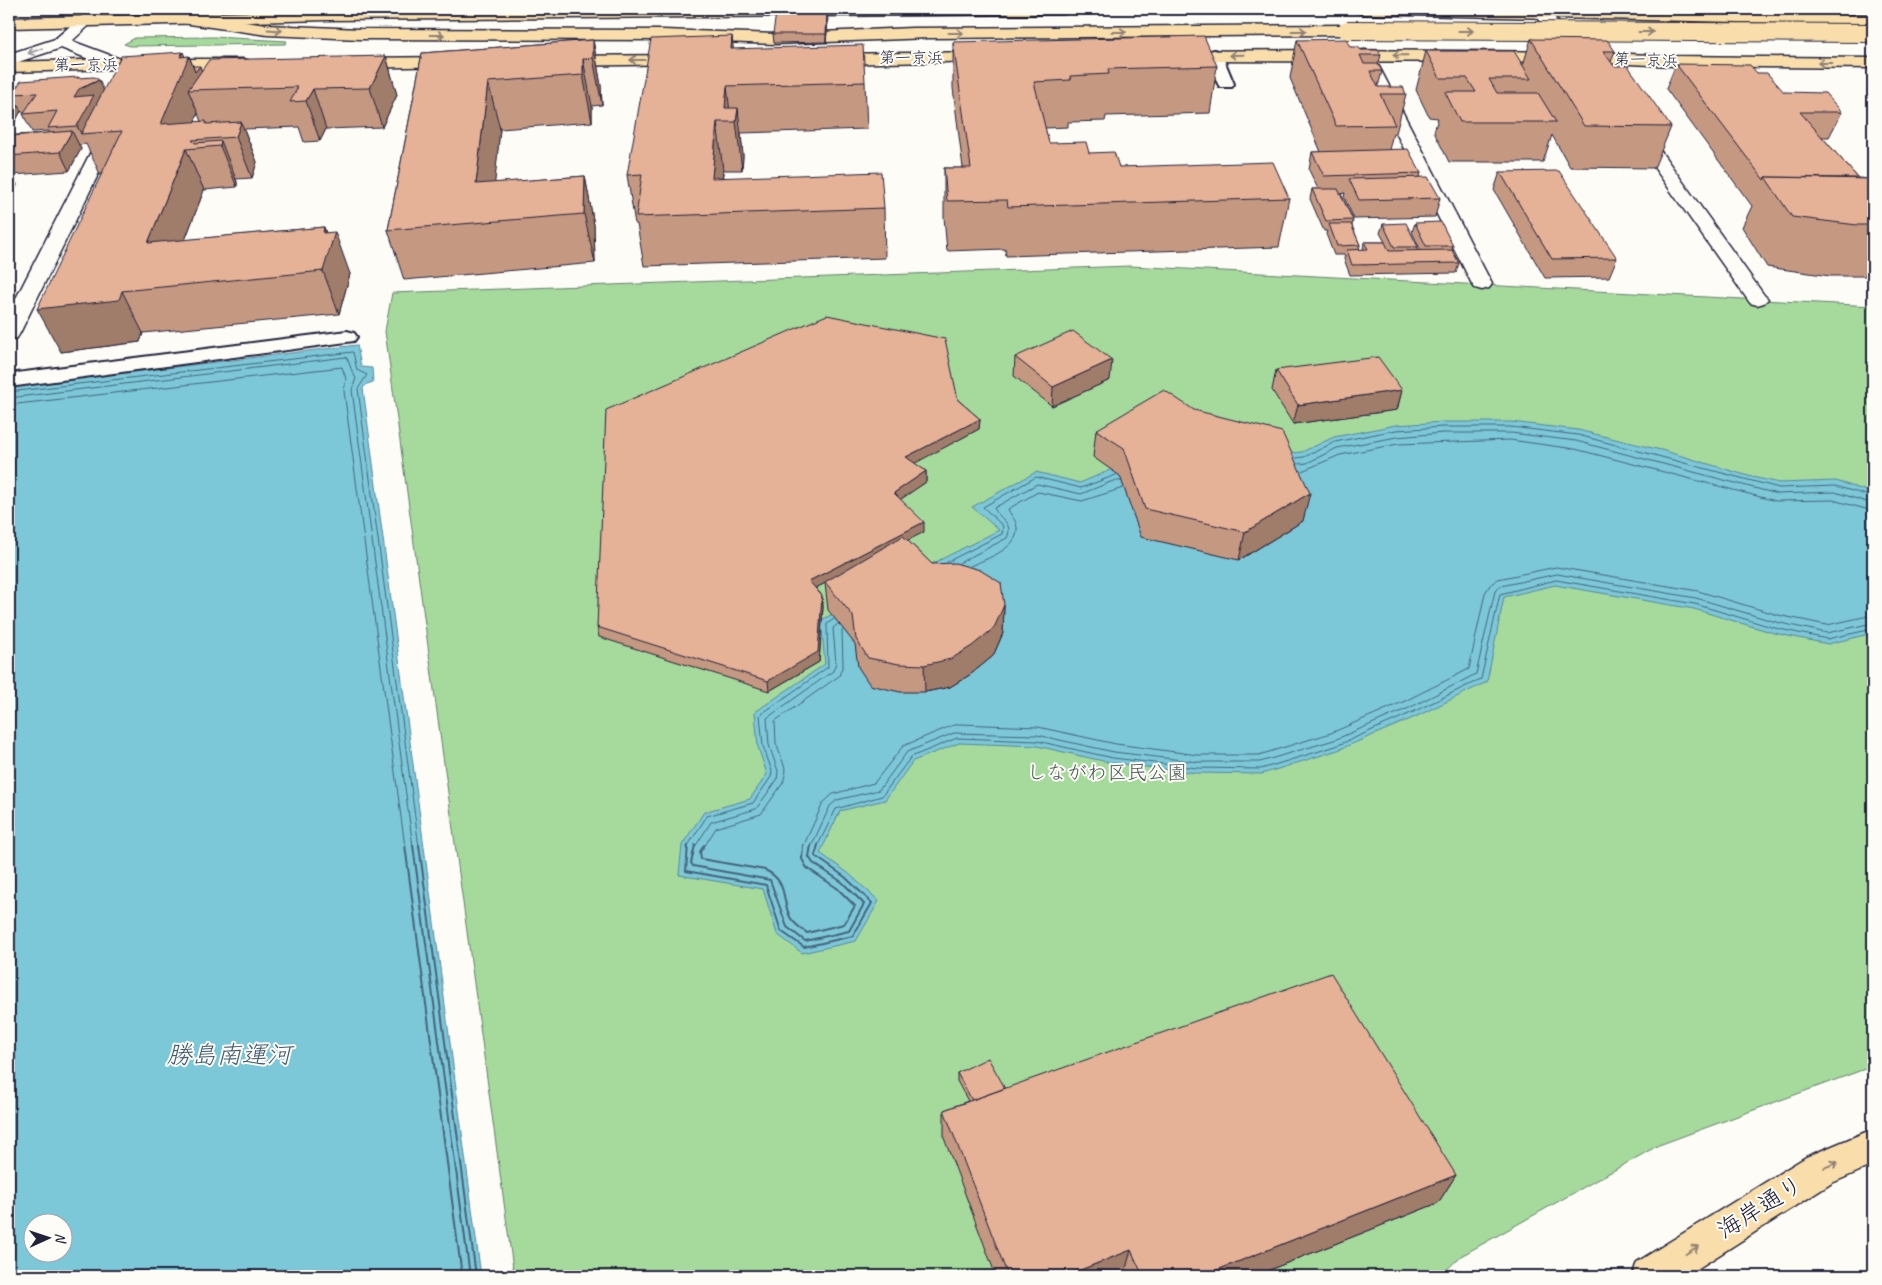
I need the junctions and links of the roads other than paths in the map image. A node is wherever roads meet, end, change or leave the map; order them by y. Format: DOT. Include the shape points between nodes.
graph roads {
  1 [pos="1064,9"];
  2 [pos="1363,9"];
  3 [pos="721,10"];
  4 [pos="1538,11"];
  5 [pos="93,14"];
  6 [pos="70,15"];
  7 [pos="174,18"];
  8 [pos="1873,20"];
  9 [pos="9,23"];
  10 [pos="1873,33"];
  11 [pos="61,42"];
  12 [pos="1873,50"];
  13 [pos="1365,55"];
  14 [pos="1155,56"];
  15 [pos="1214,56"];
  16 [pos="1006,57"];
  17 [pos="1585,57"];
  18 [pos="808,59"];
  19 [pos="9,60"];
  20 [pos="699,60"];
  21 [pos="541,61"];
  22 [pos="473,62"];
  23 [pos="337,63"];
  24 [pos="1873,63"];
  25 [pos="117,64"];
  26 [pos="262,64"];
  27 [pos="9,68"];
  28 [pos="1597,75"];
  29 [pos="1226,84"];
  30 [pos="119,114"];
  31 [pos="1626,115"];
  32 [pos="1482,284"];
  33 [pos="1757,299"];
  34 [pos="9,332"];
  35 [pos="347,337"];
  36 [pos="9,381"];
  37 [pos="1873,1147"];
  38 [pos="1651,1276"];
  1 -- 3 [label="main road"];
  2 -- 4 [label="main road"];
  3 -- 7 [label="main road"];
  4 -- 8 [label="main road"];
  4 -- 12 [label="main road" via="1600,37 1647,46"];
  4 -- 17 [label="street"];
  5 -- 6 [label="main road"];
  5 -- 7 [label="main road"];
  5 -- 11 [label="street"];
  6 -- 9 [label="main road"];
  6 -- 11 [label="street"];
  7 -- 10 [label="main road, one-way, bridge" via="309,33 663,35 774,39 929,33 1347,30"];
  11 -- 19 [label="street, one-way"];
  11 -- 25 [label="street"];
  13 -- 15 [label="main road, 第一京浜, one-way"];
  17 -- 13 [label="main road, 第一京浜, one-way"];
  13 -- 32 [label="street"];
  14 -- 15 [label="main road, 第一京浜"];
  15 -- 29 [label="lane"];
  16 -- 18 [label="main road, 第一京浜"];
  24 -- 17 [label="main road, 第一京浜, one-way"];
  17 -- 28 [label="street"];
  20 -- 21 [label="main road, one-way"];
  22 -- 23 [label="main road"];
  25 -- 26 [label="main road, 第一京浜" via="140,72"];
  25 -- 27 [label="main road, 第一京浜"];
  30 -- 34 [label="street"];
  31 -- 33 [label="street"];
  35 -- 36 [label="lane"];
  38 -- 37 [label="main road, 海岸通り, one-way" via="1819,1170"];
}
